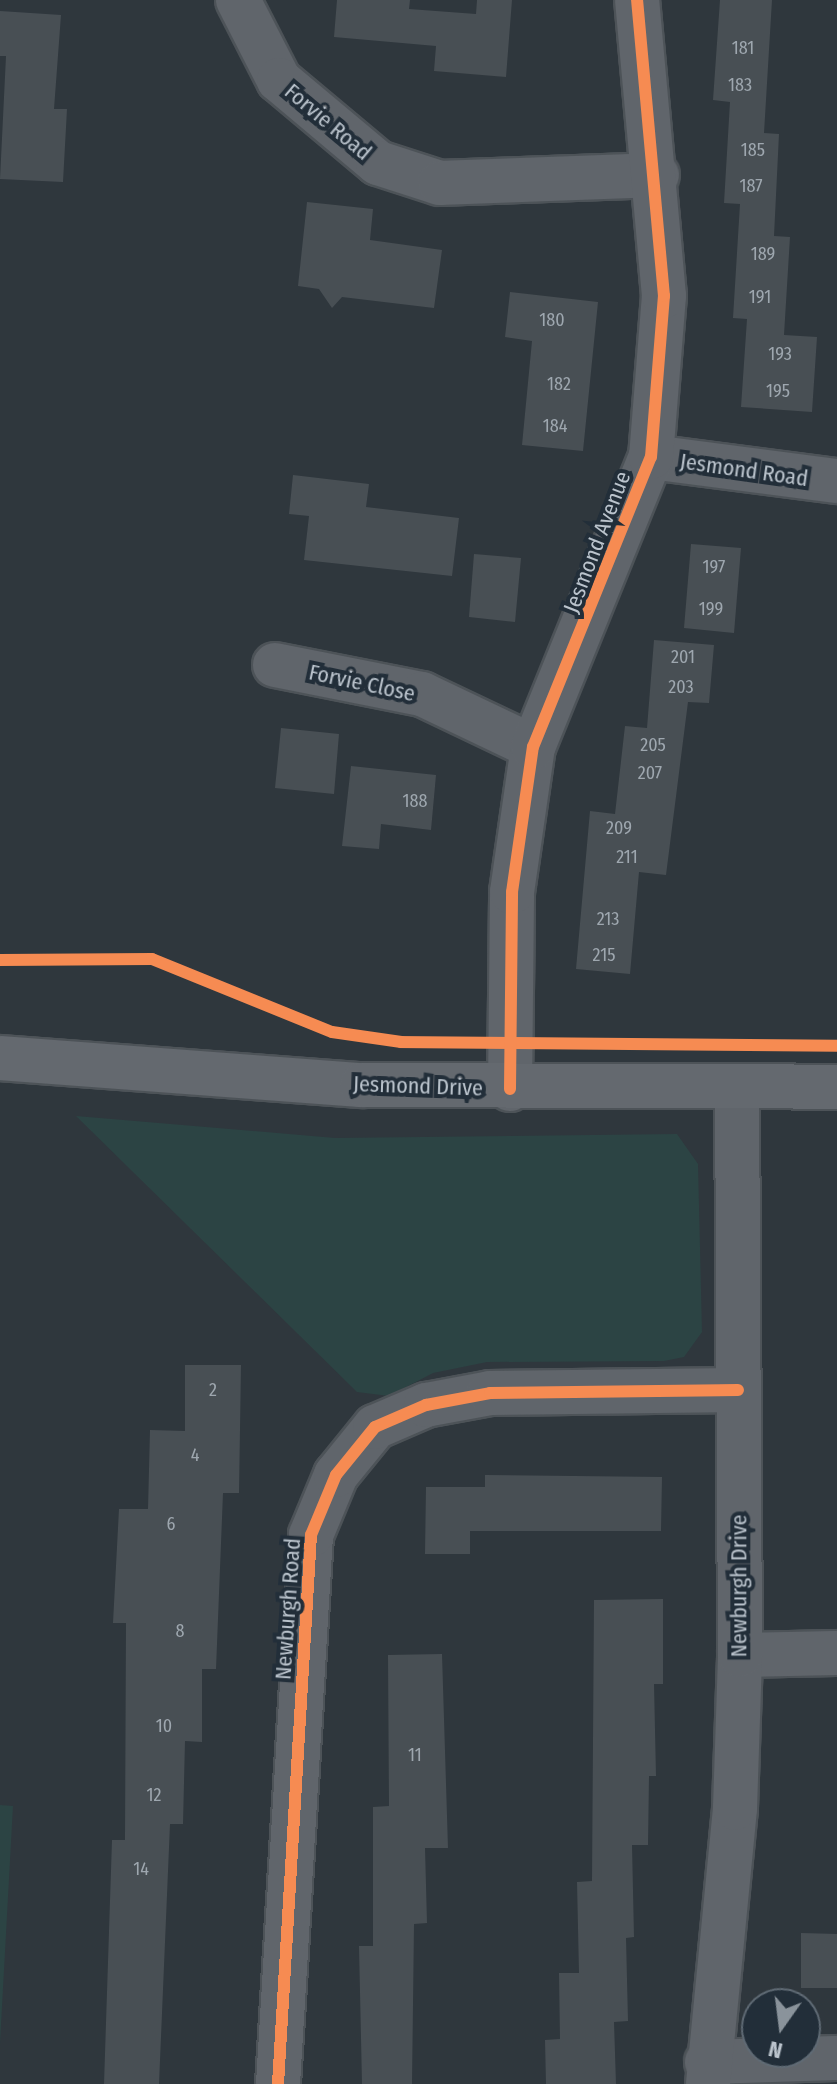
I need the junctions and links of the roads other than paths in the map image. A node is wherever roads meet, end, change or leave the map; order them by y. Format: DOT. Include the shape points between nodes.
graph roads {
  1 [pos="238,0"];
  2 [pos="637,0"];
  3 [pos="657,175"];
  4 [pos="651,457"];
  5 [pos="837,481"];
  6 [pos="275,665"];
  7 [pos="533,747"];
  8 [pos="0,1058"];
  9 [pos="737,1087"];
  10 [pos="837,1087"];
  11 [pos="510,1089"];
  12 [pos="738,1390"];
  13 [pos="837,1653"];
  14 [pos="740,1655"];
  15 [pos="837,2058"];
  16 [pos="708,2073"];
  17 [pos="278,2084"];
  1 -- 3 [label="street, Forvie Road" via="279,80 378,163 440,183"];
  2 -- 3 [label="street, Jesmond Avenue"];
  3 -- 4 [label="street, Jesmond Avenue" via="664,296"];
  4 -- 5 [label="street, Jesmond Road"];
  4 -- 7 [label="street, Jesmond Avenue"];
  6 -- 7 [label="street, Forvie Close" via="422,694"];
  7 -- 11 [label="street, Jesmond Avenue" via="512,892"];
  8 -- 11 [label="street, Jesmond Drive"];
  9 -- 10 [label="street, Jesmond Drive"];
  9 -- 11 [label="street, Jesmond Drive"];
  9 -- 12 [label="street, Newburgh Drive"];
  12 -- 14 [label="street, Newburgh Drive"];
  12 -- 17 [label="street, Newburgh Road" via="490,1393 426,1405 375,1427 336,1475 311,1535"];
  13 -- 14 [label="street"];
  14 -- 16 [label="street, Newburgh Drive" via="735,1808"];
  15 -- 16 [label="street"];
}
